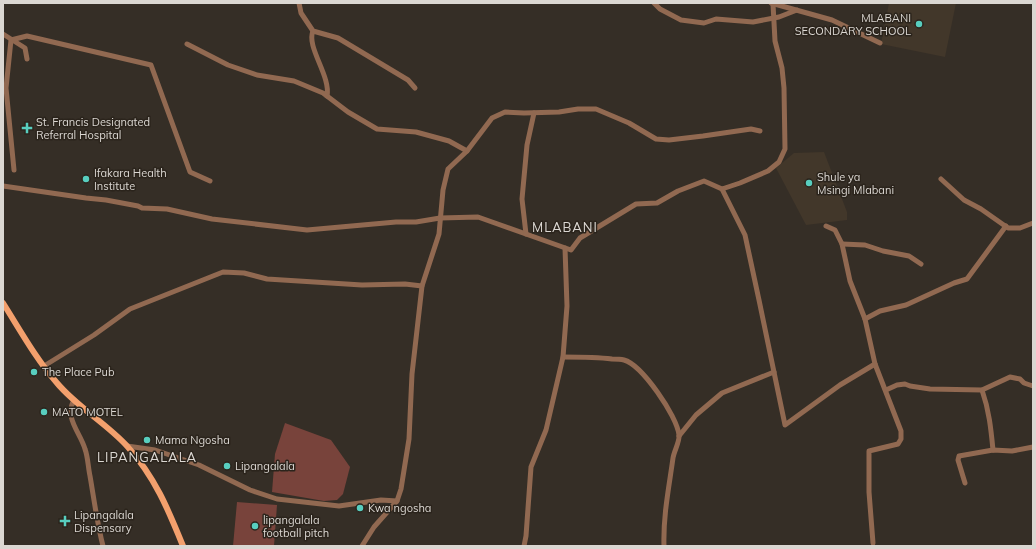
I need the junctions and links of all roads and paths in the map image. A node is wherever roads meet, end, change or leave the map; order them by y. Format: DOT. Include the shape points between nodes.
graph roads {
  1 [pos="299,3"];
  2 [pos="654,3"];
  3 [pos="772,4"];
  4 [pos="797,10"];
  5 [pos="773,18"];
  6 [pos="313,31"];
  7 [pos="3,34"];
  8 [pos="11,40"];
  9 [pos="880,43"];
  10 [pos="187,44"];
  11 [pos="26,59"];
  12 [pos="415,88"];
  13 [pos="327,96"];
  14 [pos="534,113"];
  15 [pos="760,131"];
  16 [pos="468,151"];
  17 [pos="14,170"];
  18 [pos="941,179"];
  19 [pos="210,181"];
  20 [pos="3,186"];
  21 [pos="722,188"];
  22 [pos="440,218"];
  23 [pos="1033,223"];
  24 [pos="826,226"];
  25 [pos="1006,226"];
  26 [pos="526,234"];
  27 [pos="842,244"];
  28 [pos="565,248"];
  29 [pos="921,264"];
  30 [pos="422,286"];
  31 [pos="3,303"];
  32 [pos="864,319"];
  33 [pos="563,357"];
  34 [pos="874,364"];
  35 [pos="44,366"];
  36 [pos="774,372"];
  37 [pos="1033,386"];
  38 [pos="886,390"];
  39 [pos="982,390"];
  40 [pos="74,400"];
  41 [pos="679,436"];
  42 [pos="128,446"];
  43 [pos="1033,447"];
  44 [pos="993,450"];
  45 [pos="965,483"];
  46 [pos="397,501"];
  47 [pos="873,543"];
  48 [pos="103,546"];
  49 [pos="183,546"];
  50 [pos="362,546"];
  51 [pos="524,546"];
  52 [pos="664,546"];
  1 -- 6 [label="street" via="301,13"];
  2 -- 5 [label="street" via="681,20 704,23 716,19 753,22"];
  3 -- 4 [label="street"];
  3 -- 5 [label="street"];
  4 -- 5 [label="street"];
  4 -- 9 [label="street" via="832,20"];
  5 -- 21 [label="street" via="784,88 785,148 779,162 768,171"];
  6 -- 12 [label="street" via="338,38 408,80"];
  6 -- 13 [label="street" via="311,41 322,68"];
  7 -- 8 [label="street"];
  8 -- 11 [label="street" via="25,48"];
  8 -- 17 [label="street" via="6,88"];
  8 -- 19 [label="street" via="27,36 151,65 190,172"];
  10 -- 13 [label="street" via="228,65 257,75 294,81"];
  13 -- 16 [label="street" via="377,129 416,132 449,141"];
  14 -- 15 [label="street" via="596,109 629,123 656,139 669,140 751,129"];
  14 -- 16 [label="street" via="505,112 492,118"];
  14 -- 26 [label="street" via="527,145 522,199"];
  16 -- 22 [label="street" via="448,169"];
  18 -- 25 [label="street" via="964,200"];
  20 -- 22 [label="street" via="106,200 142,208 167,209 212,219 307,230"];
  21 -- 28 [label="street" via="704,181 657,203 636,204 580,238 571,250"];
  21 -- 36 [label="street" via="745,235"];
  22 -- 26 [label="street" via="478,217"];
  22 -- 30 [label="street" via="439,234"];
  23 -- 25 [label="street" via="1014,229"];
  24 -- 27 [label="street" via="835,230"];
  25 -- 32 [label="street" via="967,279 906,305 880,311"];
  26 -- 28 [label="street"];
  27 -- 29 [label="street" via="864,245 909,256"];
  27 -- 32 [label="street" via="850,281"];
  28 -- 33 [label="street" via="567,306"];
  30 -- 35 [label="street" via="267,279 244,273 223,272 130,309"];
  30 -- 46 [label="street" via="412,374 409,439"];
  31 -- 35 [label="main road"];
  32 -- 34 [label="street"];
  33 -- 41 [label="street" via="625,360 641,372 661,397 675,421"];
  33 -- 51 [label="street" via="546,430 531,467"];
  34 -- 36 [label="street" via="840,385 785,426"];
  34 -- 38 [label="street"];
  35 -- 40 [label="main road"];
  36 -- 41 [label="street" via="722,393 696,415"];
  37 -- 39 [label="street" via="1010,377"];
  38 -- 39 [label="street" via="906,384 930,389"];
  38 -- 47 [label="street" via="901,431 901,439 898,444 869,451"];
  39 -- 44 [label="street" via="990,419"];
  40 -- 42 [label="main road"];
  40 -- 48 [label="street" via="70,407 71,415 85,449"];
  41 -- 52 [label="street" via="668,490 663,528"];
  42 -- 46 [label="street" via="155,450 199,465 250,490 277,499 339,506 381,500"];
  42 -- 49 [label="main road" via="153,479"];
  43 -- 44 [label="street" via="1012,451"];
  44 -- 45 [label="street" via="959,456"];
  46 -- 50 [label="street" via="374,527"];
}
